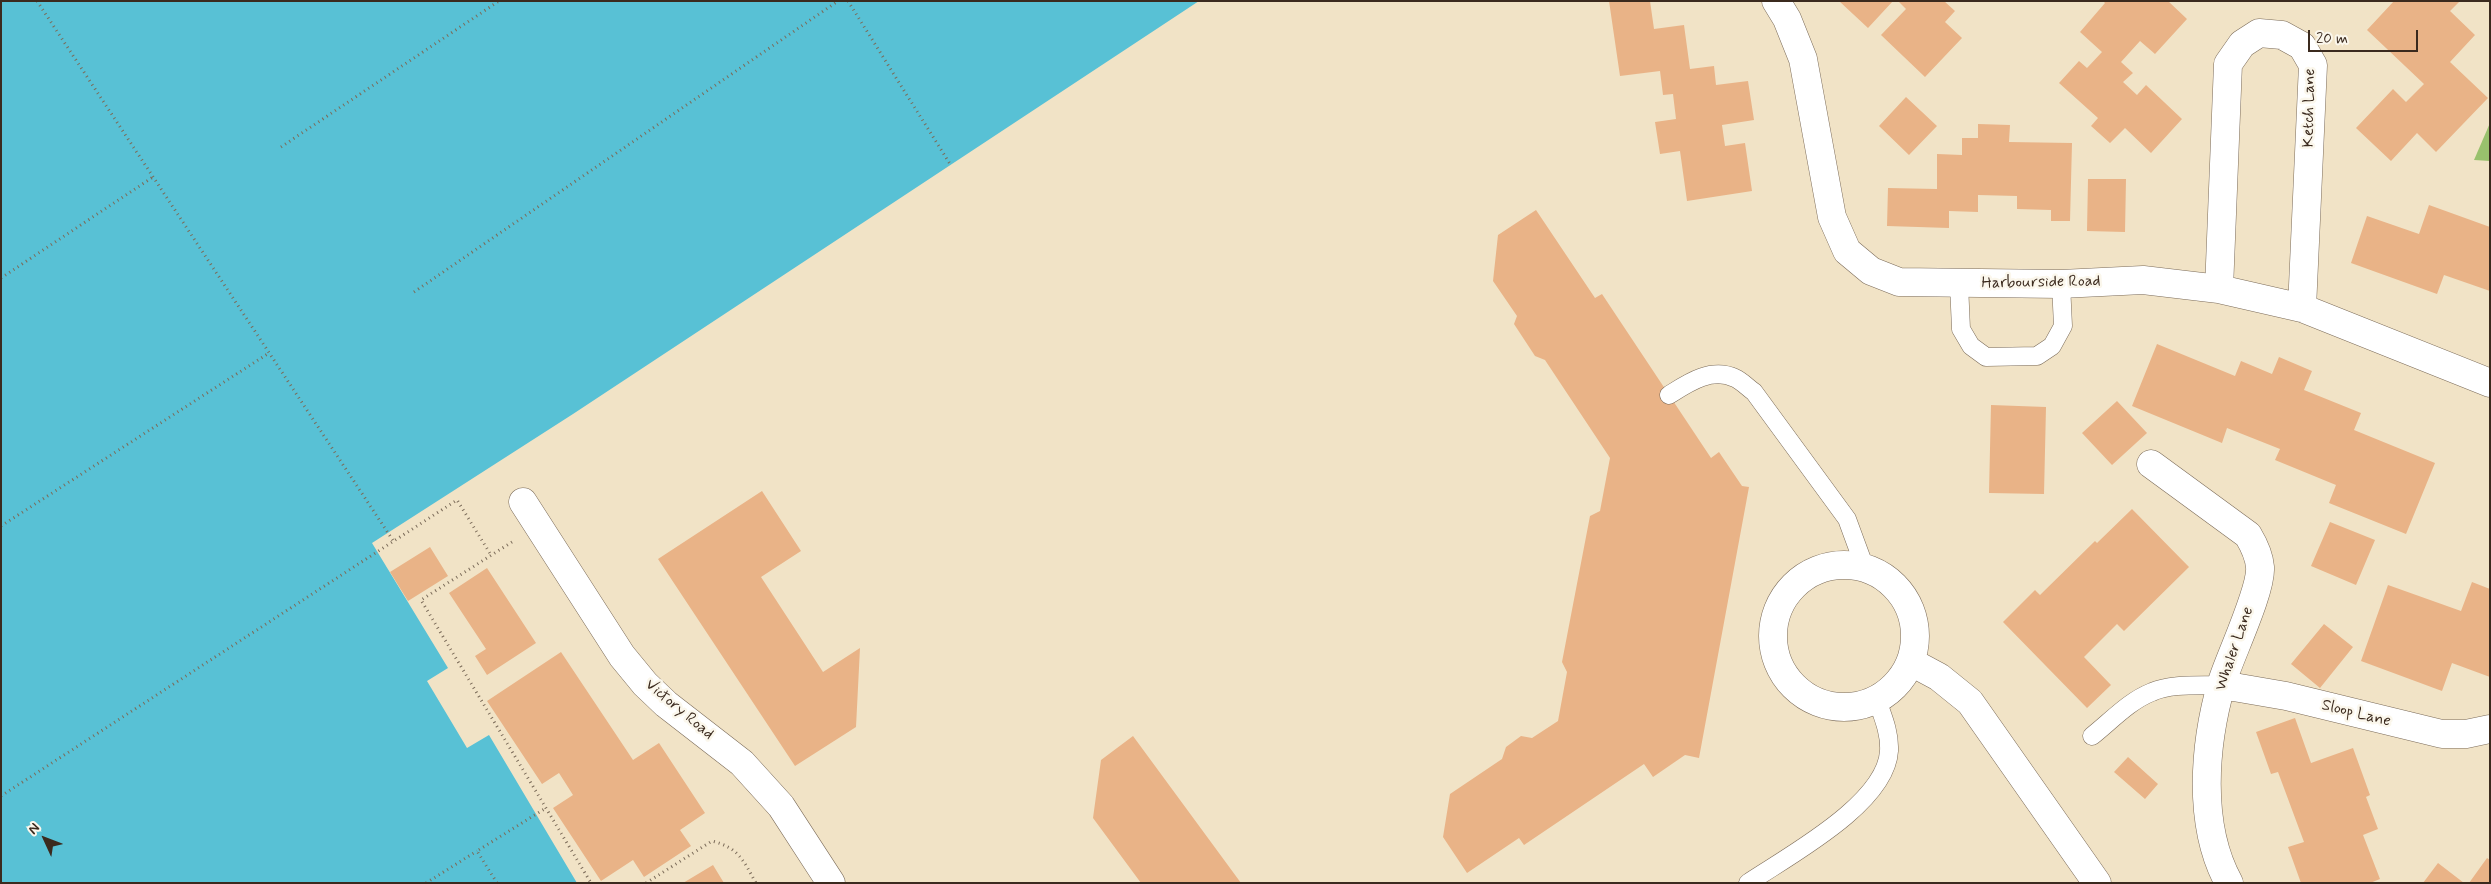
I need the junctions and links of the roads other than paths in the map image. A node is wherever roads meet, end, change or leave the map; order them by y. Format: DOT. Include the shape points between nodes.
graph roads {
  1 [pos="1776,1"];
  2 [pos="1959,284"];
  3 [pos="2061,284"];
  4 [pos="2219,289"];
  5 [pos="2302,308"];
  6 [pos="2490,383"];
  7 [pos="1669,395"];
  8 [pos="2151,464"];
  9 [pos="523,502"];
  10 [pos="1865,568"];
  11 [pos="1911,662"];
  12 [pos="2222,685"];
  13 [pos="1876,700"];
  14 [pos="2490,729"];
  15 [pos="2092,736"];
  16 [pos="831,883"];
  17 [pos="1748,883"];
  18 [pos="2097,883"];
  19 [pos="2230,883"];
  1 -- 2 [label="street, Harbourside Road" via="1803,59 1832,217 1847,251 1871,271 1899,282"];
  2 -- 3 [label="street, Harbourside Road"];
  2 -- 3 [label="lane" via="1961,329 1971,346 1986,357 2037,356 2052,346 2063,326"];
  3 -- 4 [label="street, Harbourside Road" via="2143,280"];
  4 -- 5 [label="street, Harbourside Road"];
  4 -- 5 [label="street, Ketch Lane" via="2228,64 2242,44 2260,33 2282,36 2302,46 2313,65"];
  5 -- 6 [label="street, Harbourside Road"];
  7 -- 10 [label="lane" via="1692,380 1714,374 1734,378 1754,392 1847,519"];
  8 -- 12 [label="street, Whaler Lane" via="2248,536 2256,550 2260,568 2257,587"];
  9 -- 16 [label="street, Victory Road" via="622,656 666,704 742,763 781,806"];
  10 -- 11 [label="street" via="1893,583 1911,610 1916,634"];
  10 -- 13 [label="street" via="1838,565 1809,574 1782,600 1773,624 1774,653 1786,678 1809,699 1843,708"];
  11 -- 13 [label="street" via="1898,684"];
  11 -- 18 [label="street" via="1938,677 1970,702"];
  12 -- 14 [label="street, Sloop Lane" via="2286,696 2442,734"];
  12 -- 15 [label="lane" via="2153,691"];
  12 -- 19 [label="street, Whaler Lane" via="2212,733 2207,787 2216,851"];
  13 -- 17 [label="lane" via="1888,730 1889,753 1881,777 1863,801 1842,820"];
}
